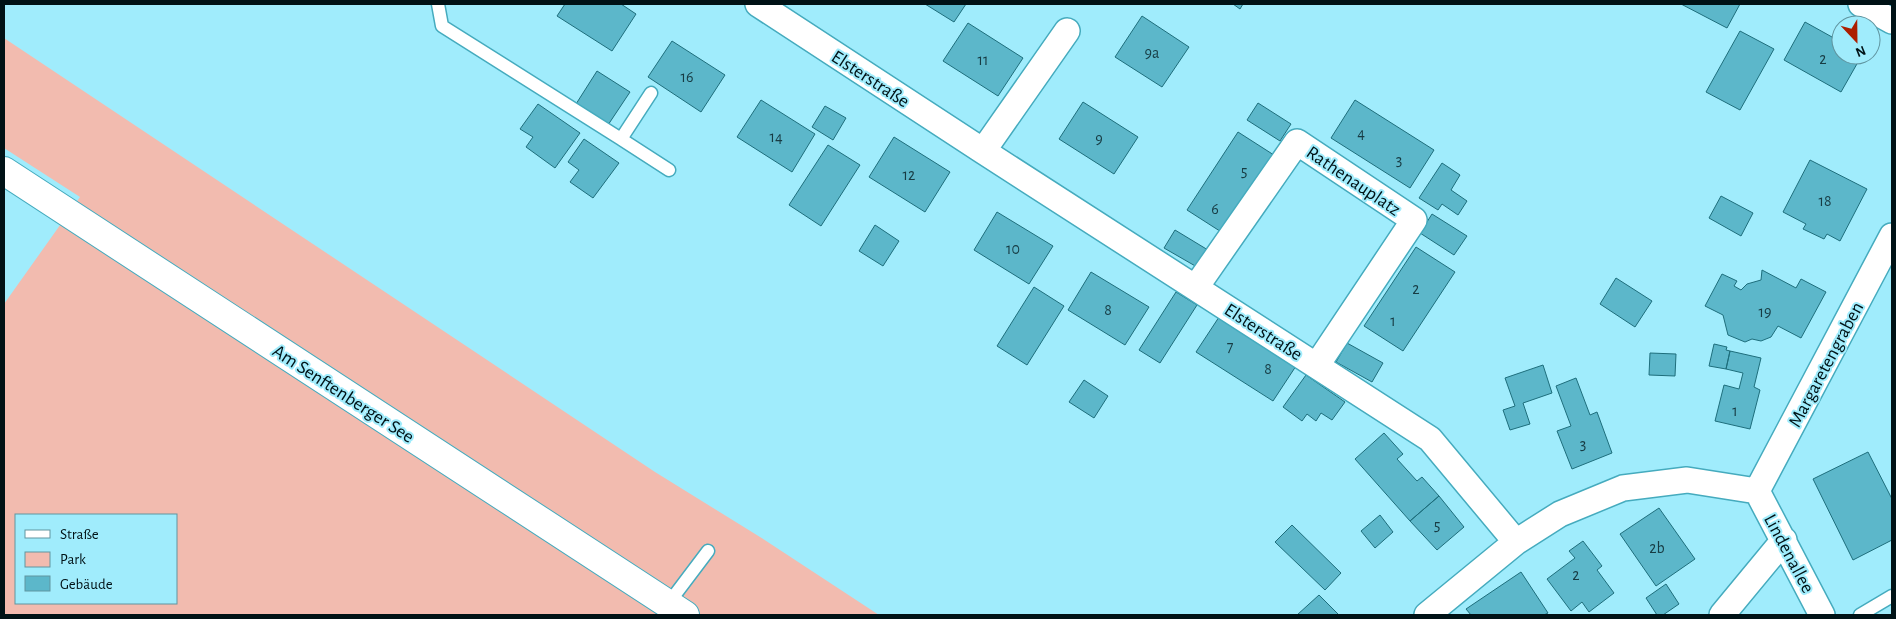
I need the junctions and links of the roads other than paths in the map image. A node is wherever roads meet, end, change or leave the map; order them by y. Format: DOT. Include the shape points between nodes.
graph roads {
  1 [pos="438,4"];
  2 [pos="758,4"];
  3 [pos="1861,4"];
  4 [pos="1892,21"];
  5 [pos="1067,31"];
  6 [pos="651,93"];
  7 [pos="621,139"];
  8 [pos="983,151"];
  9 [pos="669,170"];
  10 [pos="4,171"];
  11 [pos="1892,236"];
  12 [pos="1196,287"];
  13 [pos="1317,365"];
  14 [pos="1757,491"];
  15 [pos="1784,540"];
  16 [pos="1516,542"];
  17 [pos="708,551"];
  18 [pos="1892,596"];
  19 [pos="676,610"];
  20 [pos="1427,615"];
  21 [pos="1722,615"];
  22 [pos="1822,615"];
  23 [pos="1860,615"];
  1 -- 7 [label="lane" via="442,26"];
  2 -- 8 [label="street, Elsterstraße"];
  3 -- 4 [label="street"];
  5 -- 8 [label="street"];
  6 -- 7 [label="lane"];
  7 -- 9 [label="lane"];
  8 -- 12 [label="street, Elsterstraße"];
  10 -- 19 [label="street, Am Senftenberger See"];
  11 -- 14 [label="street, Margaretengraben"];
  12 -- 13 [label="street, Elsterstraße"];
  12 -- 13 [label="street, Rathenauplatz" via="1297,142 1414,220"];
  13 -- 16 [label="street, Elsterstraße" via="1430,439"];
  14 -- 15 [label="street, Lindenallee"];
  14 -- 16 [label="street" via="1688,480 1623,488 1560,514"];
  15 -- 21 [label="street"];
  15 -- 22 [label="street, Lindenallee"];
  16 -- 20 [label="street"];
  17 -- 19 [label="lane"];
  18 -- 23 [label="lane"];
}
